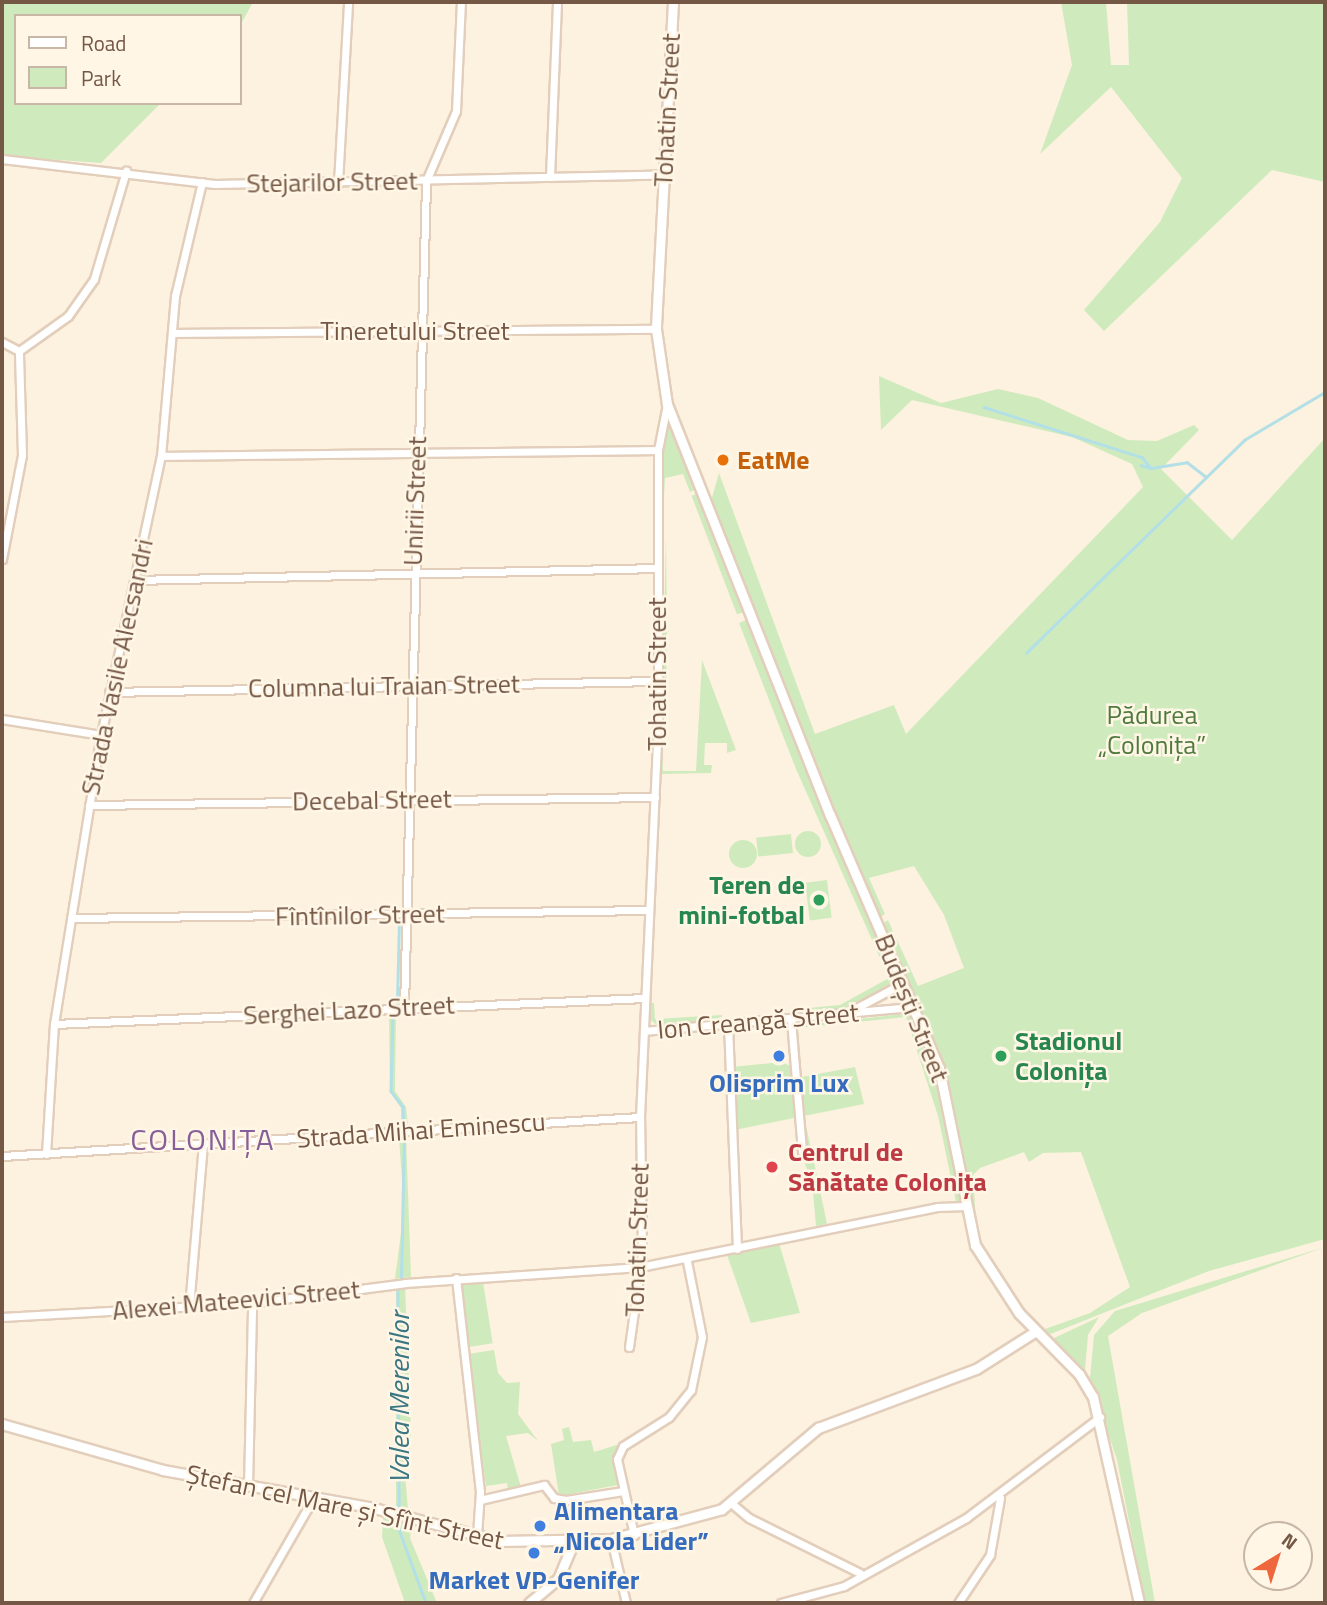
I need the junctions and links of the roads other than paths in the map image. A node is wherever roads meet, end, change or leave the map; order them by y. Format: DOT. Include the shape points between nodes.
graph roads {
  1 [pos="348,2"];
  2 [pos="461,2"];
  3 [pos="557,2"];
  4 [pos="673,2"];
  5 [pos="2,159"];
  6 [pos="126,171"];
  7 [pos="663,175"];
  8 [pos="550,177"];
  9 [pos="426,181"];
  10 [pos="202,182"];
  11 [pos="338,183"];
  12 [pos="656,329"];
  13 [pos="173,332"];
  14 [pos="422,332"];
  15 [pos="2,342"];
  16 [pos="19,352"];
  17 [pos="667,404"];
  18 [pos="658,450"];
  19 [pos="161,456"];
  20 [pos="415,456"];
  21 [pos="2,559"];
  22 [pos="657,568"];
  23 [pos="413,572"];
  24 [pos="134,580"];
  25 [pos="658,681"];
  26 [pos="411,684"];
  27 [pos="109,692"];
  28 [pos="2,719"];
  29 [pos="101,735"];
  30 [pos="655,797"];
  31 [pos="408,799"];
  32 [pos="89,805"];
  33 [pos="649,910"];
  34 [pos="405,915"];
  35 [pos="71,918"];
  36 [pos="903,983"];
  37 [pos="644,998"];
  38 [pos="404,1007"];
  39 [pos="914,1007"];
  40 [pos="844,1015"];
  41 [pos="791,1020"];
  42 [pos="54,1024"];
  43 [pos="728,1024"];
  44 [pos="644,1031"];
  45 [pos="640,1116"];
  46 [pos="202,1144"];
  47 [pos="802,1152"];
  48 [pos="46,1154"];
  49 [pos="2,1156"];
  50 [pos="966,1206"];
  51 [pos="737,1249"];
  52 [pos="687,1261"];
  53 [pos="640,1267"];
  54 [pos="456,1278"];
  55 [pos="251,1303"];
  56 [pos="189,1307"];
  57 [pos="2,1317"];
  58 [pos="1035,1331"];
  59 [pos="629,1348"];
  60 [pos="1100,1417"];
  61 [pos="2,1424"];
  62 [pos="248,1486"];
  63 [pos="624,1490"];
  64 [pos="314,1497"];
  65 [pos="1000,1498"];
  66 [pos="480,1500"];
  67 [pos="731,1503"];
  68 [pos="477,1535"];
  69 [pos="634,1536"];
  70 [pos="611,1539"];
  71 [pos="574,1541"];
  72 [pos="860,1573"];
  73 [pos="253,1603"];
  74 [pos="529,1603"];
  75 [pos="626,1603"];
  76 [pos="781,1603"];
  77 [pos="958,1603"];
  78 [pos="1139,1603"];
  1 -- 11 [label="street"];
  2 -- 9 [label="street, Unirii Street" via="456,111"];
  3 -- 8 [label="street"];
  4 -- 7 [label="street, Tohatin Street"];
  5 -- 6 [label="street, Stejarilor Street"];
  6 -- 10 [label="street, Stejarilor Street"];
  6 -- 16 [label="street" via="94,279 68,316"];
  7 -- 8 [label="street, Stejarilor Street"];
  7 -- 12 [label="street, Tohatin Street"];
  8 -- 9 [label="street, Stejarilor Street"];
  9 -- 11 [label="street, Stejarilor Street"];
  9 -- 14 [label="street, Unirii Street"];
  10 -- 11 [label="street, Stejarilor Street"];
  10 -- 13 [label="street, Strada Vasile Alecsandri" via="175,296"];
  12 -- 14 [label="street, Tineretului Street"];
  12 -- 17 [label="street, Tohatin Street"];
  13 -- 14 [label="street, Tineretului Street"];
  13 -- 19 [label="street, Strada Vasile Alecsandri"];
  14 -- 20 [label="street, Unirii Street"];
  15 -- 16 [label="street"];
  16 -- 21 [label="street" via="22,455"];
  17 -- 18 [label="street, Tohatin Street"];
  17 -- 36 [label="street, Budești Street"];
  18 -- 20 [label="street"];
  18 -- 22 [label="street, Tohatin Street"];
  19 -- 20 [label="street"];
  19 -- 24 [label="street, Strada Vasile Alecsandri"];
  20 -- 23 [label="street, Unirii Street"];
  22 -- 23 [label="street"];
  22 -- 25 [label="street, Tohatin Street"];
  23 -- 24 [label="street"];
  23 -- 26 [label="street, Unirii Street"];
  24 -- 27 [label="street, Strada Vasile Alecsandri"];
  25 -- 26 [label="street, Columna lui Traian Street"];
  25 -- 30 [label="street, Tohatin Street"];
  26 -- 27 [label="street, Columna lui Traian Street"];
  26 -- 31 [label="street, Unirii Street"];
  27 -- 29 [label="street, Strada Vasile Alecsandri"];
  28 -- 29 [label="street"];
  29 -- 32 [label="street, Strada Vasile Alecsandri"];
  30 -- 31 [label="street, Decebal Street"];
  30 -- 33 [label="street, Tohatin Street"];
  31 -- 32 [label="street, Decebal Street"];
  31 -- 34 [label="street, Unirii Street"];
  32 -- 35 [label="street, Strada Vasile Alecsandri"];
  33 -- 34 [label="street, Fîntînilor Street"];
  33 -- 37 [label="street, Tohatin Street"];
  34 -- 35 [label="street, Fîntînilor Street"];
  34 -- 38 [label="street, Unirii Street"];
  35 -- 42 [label="street, Strada Vasile Alecsandri"];
  36 -- 39 [label="street, Budești Street"];
  36 -- 40 [label="street"];
  37 -- 38 [label="street, Serghei Lazo Street"];
  37 -- 44 [label="street, Tohatin Street"];
  38 -- 42 [label="street, Serghei Lazo Street"];
  39 -- 40 [label="street, Ion Creangă Street"];
  39 -- 50 [label="street, Budești Street" via="946,1088"];
  40 -- 41 [label="street, Ion Creangă Street"];
  41 -- 43 [label="street, Ion Creangă Street"];
  41 -- 47 [label="street"];
  42 -- 48 [label="street, Strada Vasile Alecsandri"];
  43 -- 44 [label="street, Ion Creangă Street"];
  43 -- 51 [label="street"];
  44 -- 45 [label="street, Tohatin Street"];
  45 -- 46 [label="street, Strada Mihai Eminescu"];
  45 -- 53 [label="street, Tohatin Street"];
  46 -- 48 [label="street, Strada Mihai Eminescu"];
  46 -- 56 [label="street"];
  48 -- 49 [label="street, Strada Mihai Eminescu"];
  50 -- 51 [label="street, Alexei Mateevici Street" via="937,1207"];
  50 -- 58 [label="street, Budești Street" via="982,1260"];
  51 -- 52 [label="street, Alexei Mateevici Street"];
  52 -- 53 [label="street, Alexei Mateevici Street"];
  52 -- 63 [label="street" via="702,1337 691,1390 669,1417 619,1450"];
  53 -- 54 [label="street, Alexei Mateevici Street"];
  53 -- 59 [label="street, Tohatin Street"];
  54 -- 55 [label="street, Alexei Mateevici Street"];
  54 -- 66 [label="street"];
  55 -- 56 [label="street, Alexei Mateevici Street"];
  55 -- 62 [label="street"];
  56 -- 57 [label="street, Alexei Mateevici Street"];
  58 -- 60 [label="street, Budești Street" via="1079,1374"];
  58 -- 67 [label="street, Ștefan cel Mare și Sfînt Street" via="976,1369 818,1428 777,1456"];
  60 -- 65 [label="street"];
  60 -- 78 [label="street, Budești Street"];
  61 -- 62 [label="street, Ștefan cel Mare și Sfînt Street" via="163,1470"];
  62 -- 64 [label="street, Ștefan cel Mare și Sfînt Street"];
  63 -- 66 [label="street" via="566,1500 554,1498 544,1485"];
  63 -- 69 [label="street"];
  64 -- 68 [label="street, Ștefan cel Mare și Sfînt Street"];
  64 -- 73 [label="street"];
  65 -- 72 [label="street"];
  65 -- 77 [label="street" via="990,1555"];
  66 -- 68 [label="street"];
  67 -- 69 [label="street, Ștefan cel Mare și Sfînt Street"];
  67 -- 72 [label="street"];
  68 -- 71 [label="street, Ștefan cel Mare și Sfînt Street"];
  69 -- 70 [label="street, Ștefan cel Mare și Sfînt Street"];
  70 -- 71 [label="street, Ștefan cel Mare și Sfînt Street"];
  70 -- 75 [label="street"];
  71 -- 74 [label="street" via="558,1579"];
  72 -- 76 [label="street" via="844,1586"];
}
